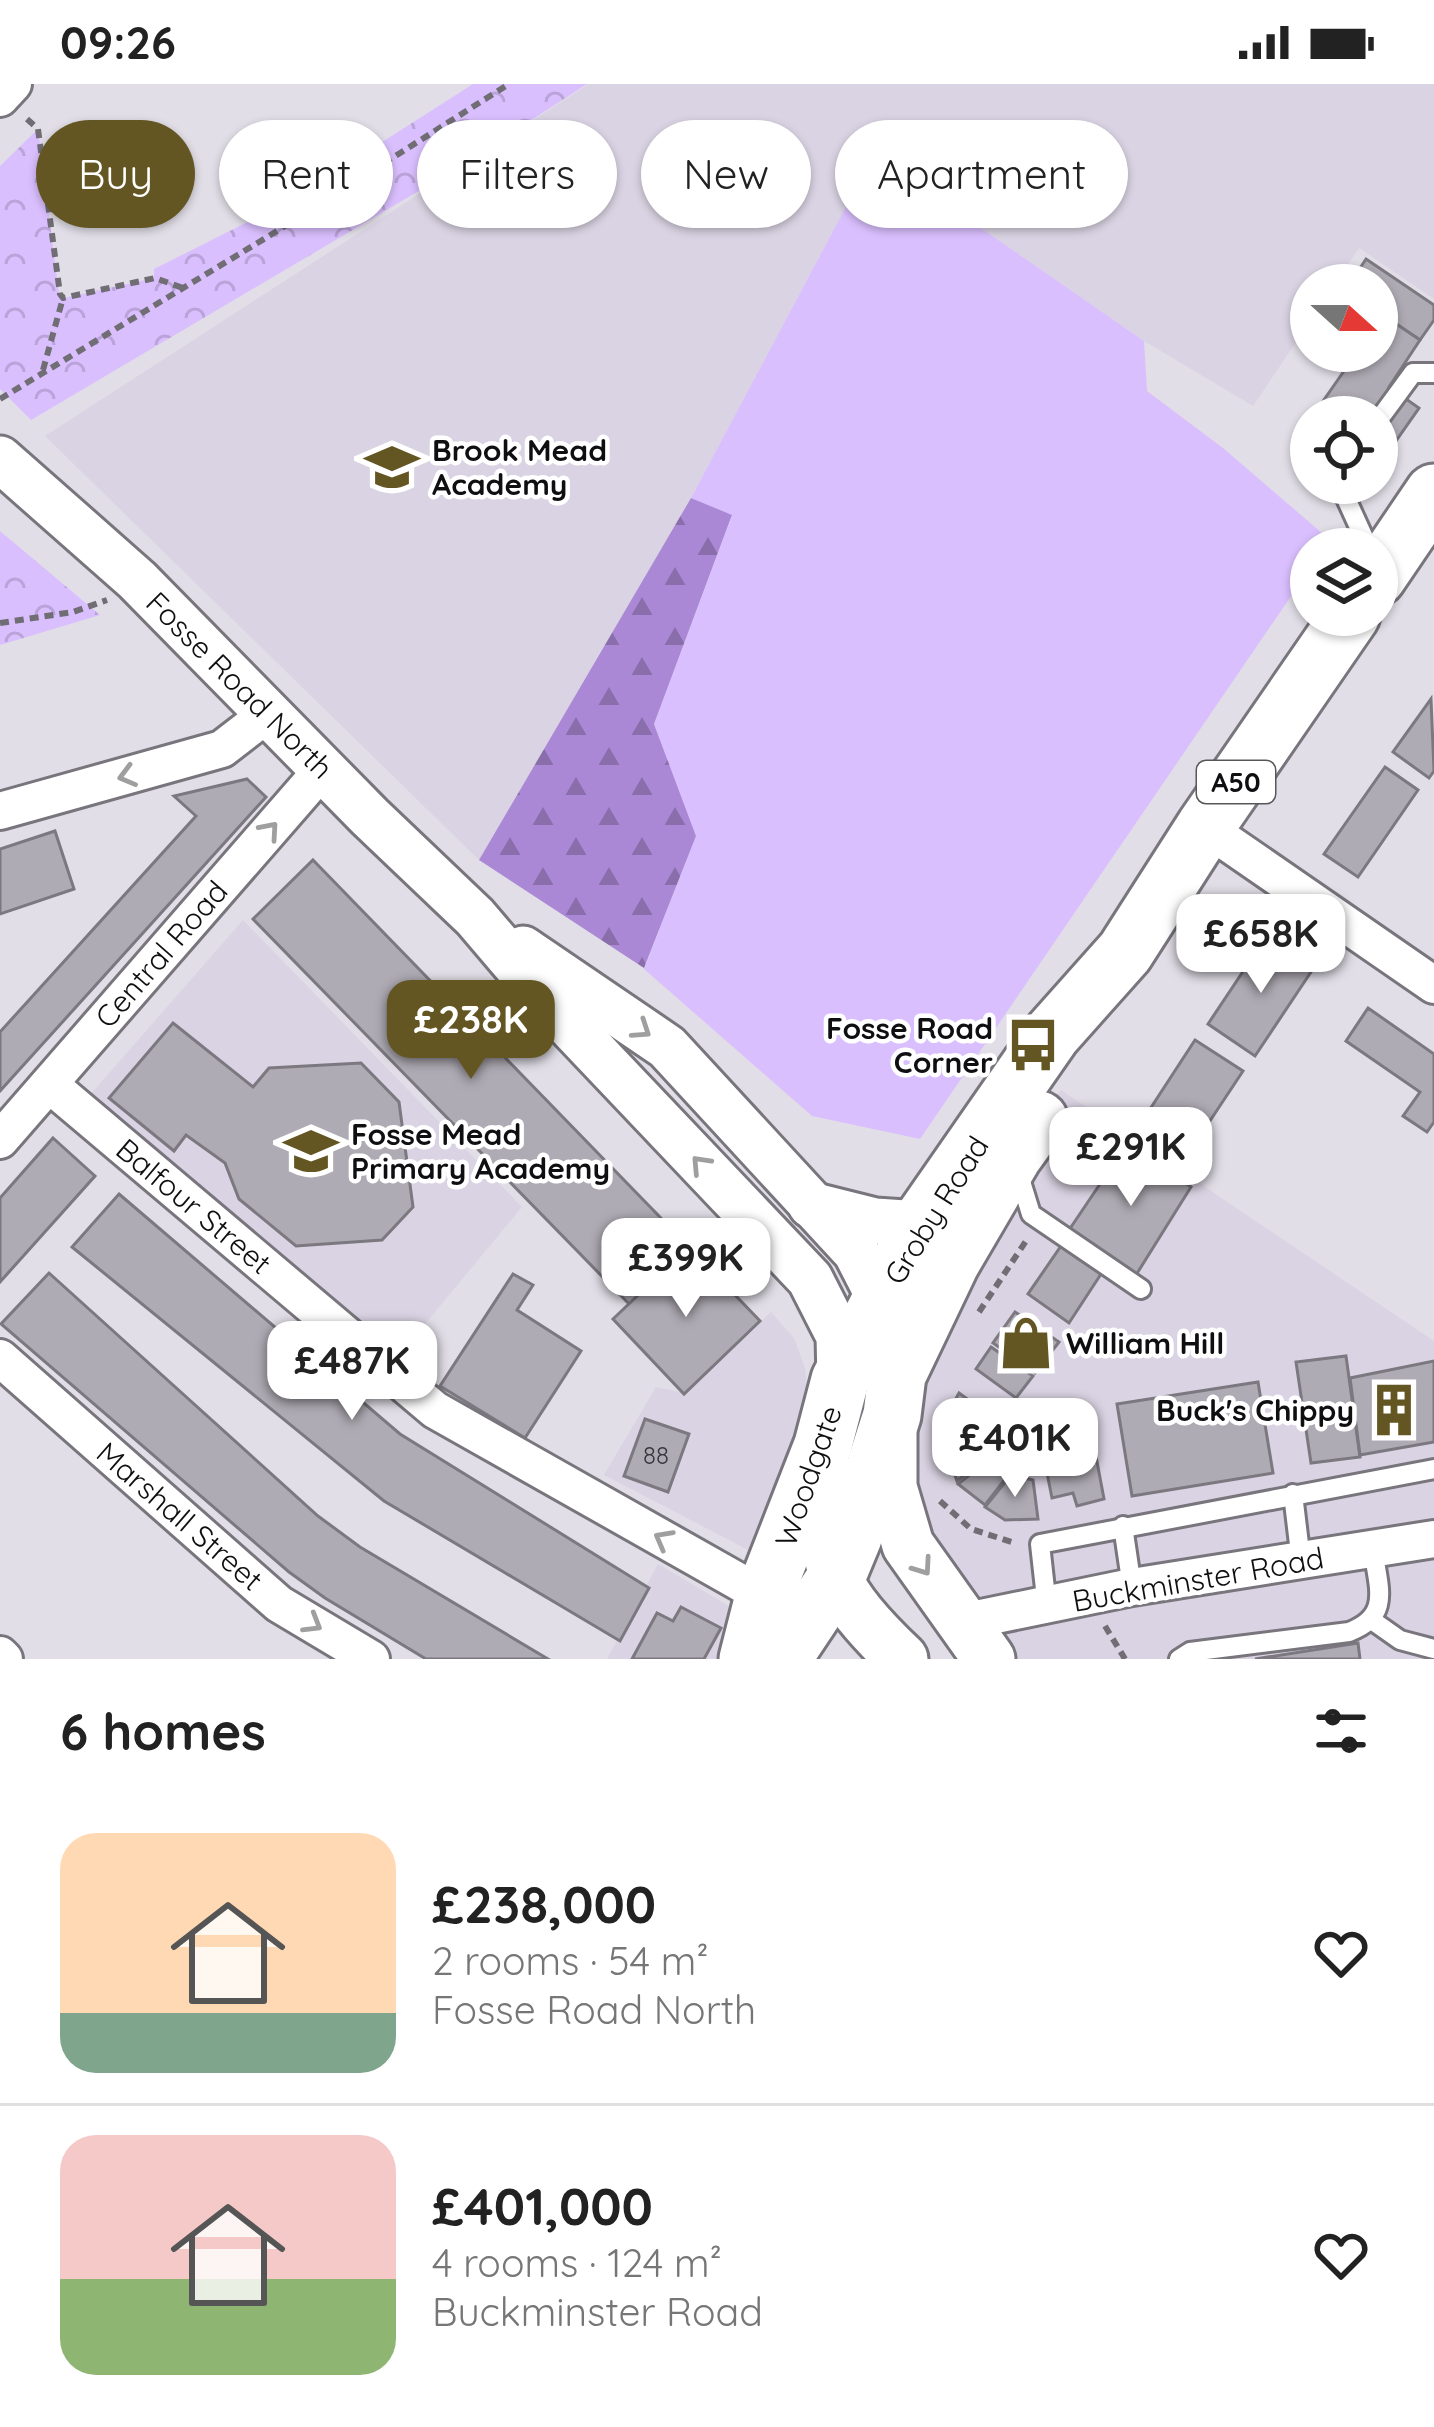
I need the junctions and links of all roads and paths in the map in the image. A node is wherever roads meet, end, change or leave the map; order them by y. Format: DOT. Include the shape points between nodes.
graph roads {
  1 [pos="509,84"];
  2 [pos="5,92"];
  3 [pos="183,288"];
  4 [pos="63,298"];
  5 [pos="43,370"];
  6 [pos="1434,373"];
  7 [pos="1396,396"];
  8 [pos="0,399"];
  9 [pos="0,459"];
  10 [pos="1434,493"];
  11 [pos="1398,540"];
  12 [pos="136,580"];
  13 [pos="0,623"];
  14 [pos="1331,636"];
  15 [pos="270,712"];
  16 [pos="323,769"];
  17 [pos="0,811"];
  18 [pos="1205,826"];
  19 [pos="476,917"];
  20 [pos="1125,952"];
  21 [pos="1434,985"];
  22 [pos="49,1084"];
  23 [pos="0,1140"];
  24 [pos="1013,1156"];
  25 [pos="811,1204"];
  26 [pos="1040,1220"];
  27 [pos="935,1243"];
  28 [pos="810,1280"];
  29 [pos="1141,1289"];
  30 [pos="880,1299"];
  31 [pos="967,1330"];
  32 [pos="0,1358"];
  33 [pos="840,1381"];
  34 [pos="894,1395"];
  35 [pos="823,1445"];
  36 [pos="1434,1469"];
  37 [pos="934,1486"];
  38 [pos="1293,1494"];
  39 [pos="1123,1526"];
  40 [pos="1434,1539"];
  41 [pos="1040,1544"];
  42 [pos="1373,1549"];
  43 [pos="1301,1561"];
  44 [pos="836,1578"];
  45 [pos="1132,1588"];
  46 [pos="764,1596"];
  47 [pos="1047,1606"];
  48 [pos="1372,1621"];
  49 [pos="975,1640"];
  50 [pos="1434,1649"];
  51 [pos="371,1659"];
  52 [pos="748,1659"];
  53 [pos="782,1659"];
  54 [pos="902,1659"];
  55 [pos="1179,1659"];
  1 -- 3 [label="path"];
  2 -- 4 [label="path" via="38,129"];
  3 -- 4 [label="path" via="155,278"];
  3 -- 5 [label="path"];
  4 -- 5 [label="path"];
  5 -- 8 [label="path"];
  6 -- 7 [label="lane" via="1413,374"];
  9 -- 12 [label="street, Fosse Road North"];
  10 -- 11 [label="main road, Groby Road / A50"];
  12 -- 13 [label="path" via="99,604"];
  12 -- 15 [label="street, Fosse Road North"];
  14 -- 18 [label="main road, Groby Road / A50"];
  15 -- 16 [label="street, Fosse Road North"];
  15 -- 17 [label="street, one-way" via="222,749"];
  16 -- 19 [label="street, Fosse Road North"];
  22 -- 16 [label="street, Central Road, one-way"];
  18 -- 20 [label="main road, Groby Road / A50"];
  18 -- 21 [label="street"];
  19 -- 25 [label="street, Fosse Road North, one-way" via="667,1047"];
  28 -- 19 [label="street, Fosse Road North, one-way"];
  20 -- 24 [label="main road, Groby Road / A50" via="1075,1069"];
  20 -- 27 [label="main road, Groby Road / A50" via="1052,1034"];
  22 -- 23 [label="street, Central Road"];
  46 -- 22 [label="street, Balfour Street, one-way" via="435,1410"];
  24 -- 26 [label="lane"];
  24 -- 27 [label="main road, Groby Road / A50"];
  25 -- 27 [label="street"];
  25 -- 30 [label="street, Fosse Road North" via="856,1252"];
  26 -- 29 [label="lane"];
  26 -- 31 [label="path"];
  27 -- 30 [label="main road, Groby Road / A50"];
  27 -- 34 [label="main road, Groby Road / A50"];
  28 -- 30 [label="street"];
  28 -- 33 [label="street, Fosse Road North" via="839,1336"];
  30 -- 33 [label="main road, Woodgate / A50"];
  30 -- 34 [label="street, Fosse Road North"];
  32 -- 51 [label="street, Marshall Street, one-way" via="279,1604"];
  33 -- 35 [label="main road, Woodgate / A50"];
  34 -- 44 [label="main road, Woodgate / A50"];
  34 -- 49 [label="main road, one-way" via="891,1487 908,1545"];
  35 -- 44 [label="main road" via="820,1499"];
  35 -- 46 [label="main road, Woodgate / A50"];
  36 -- 38 [label="lane"];
  37 -- 41 [label="path" via="971,1529"];
  38 -- 39 [label="lane"];
  38 -- 43 [label="lane"];
  39 -- 41 [label="lane"];
  39 -- 45 [label="lane"];
  40 -- 42 [label="street, Buckminster Road"];
  41 -- 47 [label="lane"];
  42 -- 43 [label="street, Buckminster Road"];
  42 -- 48 [label="lane" via="1380,1603"];
  43 -- 45 [label="street, Buckminster Road"];
  44 -- 53 [label="main road, Woodgate / A50"];
  44 -- 54 [label="main road"];
  45 -- 47 [label="street, Buckminster Road"];
  46 -- 52 [label="main road, Woodgate / A50"];
  47 -- 49 [label="street, Buckminster Road"];
  48 -- 50 [label="lane"];
  48 -- 55 [label="lane" via="1349,1632"];
}
